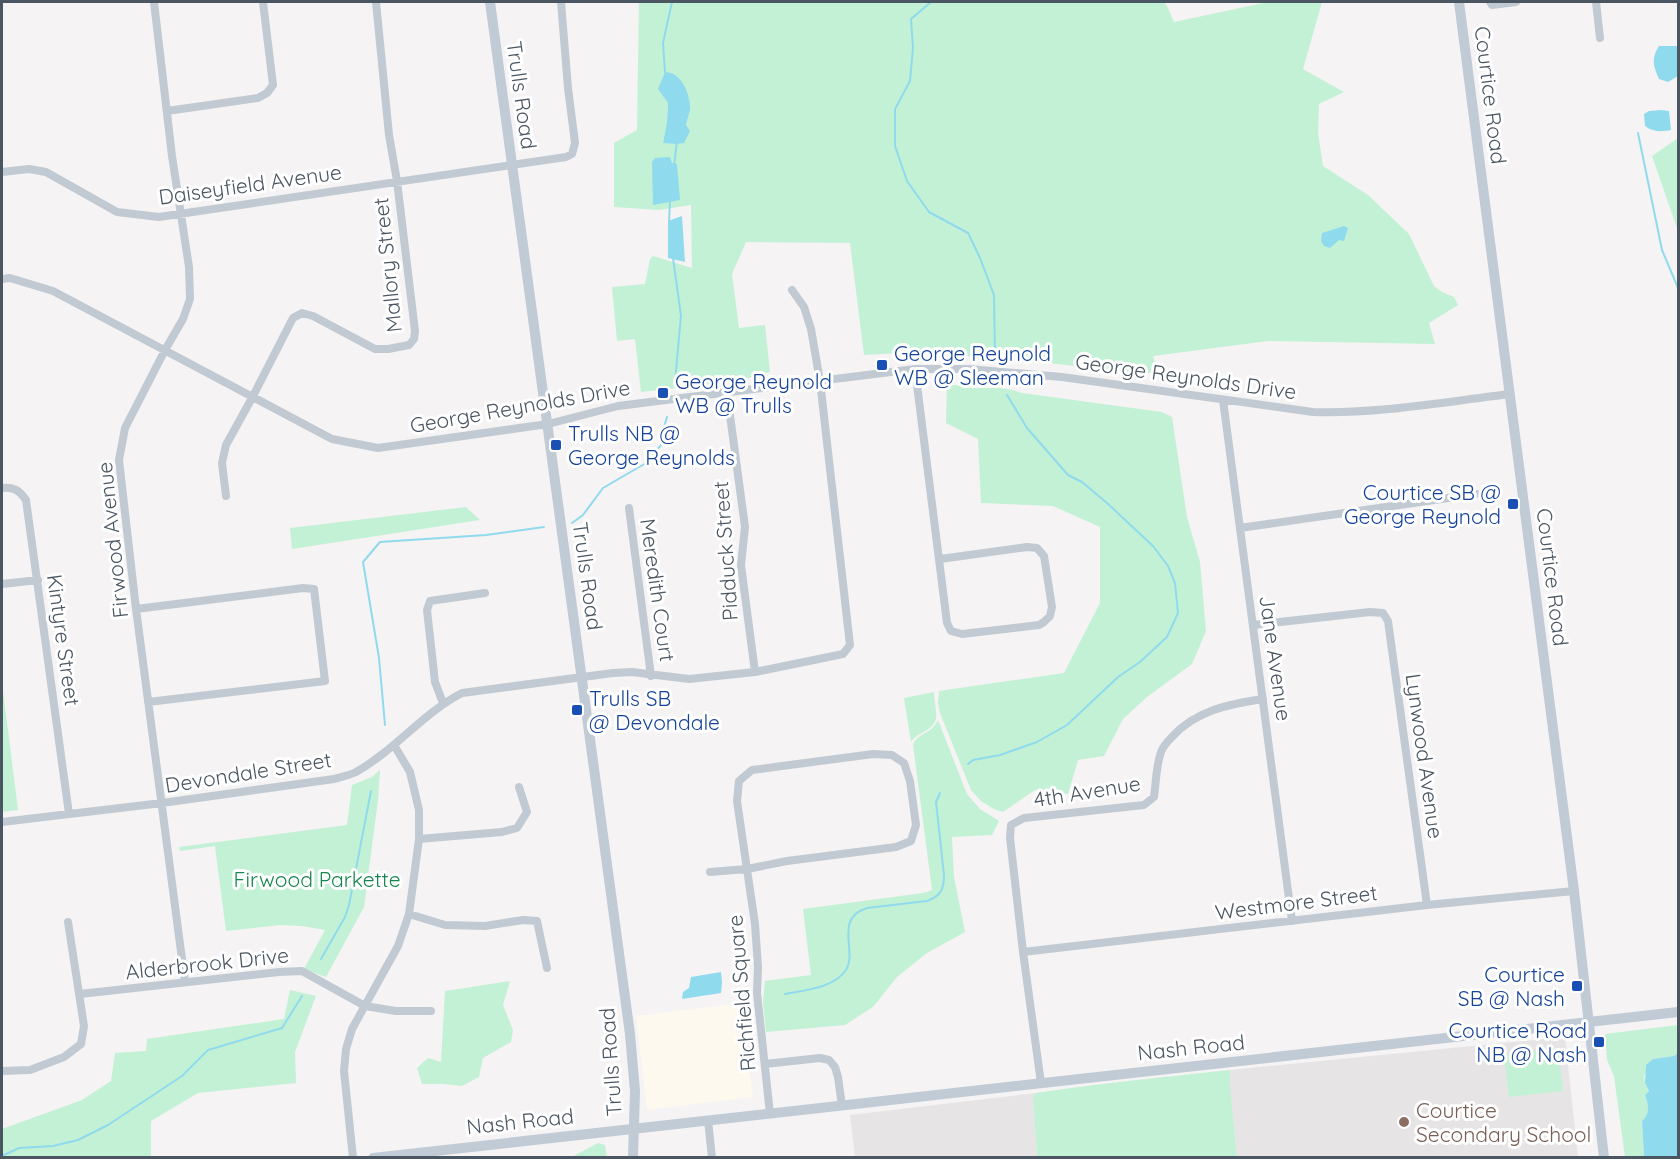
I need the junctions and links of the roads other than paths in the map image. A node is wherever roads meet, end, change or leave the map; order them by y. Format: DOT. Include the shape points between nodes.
graph roads {
  1 [pos="154,2"];
  2 [pos="263,2"];
  3 [pos="376,2"];
  4 [pos="490,2"];
  5 [pos="561,2"];
  6 [pos="1459,2"];
  7 [pos="1490,2"];
  8 [pos="1516,2"];
  9 [pos="1596,2"];
  10 [pos="1600,38"];
  11 [pos="167,111"];
  12 [pos="512,164"];
  13 [pos="2,172"];
  14 [pos="397,181"];
  15 [pos="181,213"];
  16 [pos="2,279"];
  17 [pos="792,290"];
  18 [pos="165,350"];
  19 [pos="915,369"];
  20 [pos="820,381"];
  21 [pos="727,393"];
  22 [pos="1510,394"];
  23 [pos="252,398"];
  24 [pos="1223,400"];
  25 [pos="548,424"];
  26 [pos="2,488"];
  27 [pos="1476,494"];
  28 [pos="226,496"];
  29 [pos="629,508"];
  30 [pos="1240,528"];
  31 [pos="940,559"];
  32 [pos="38,580"];
  33 [pos="2,584"];
  34 [pos="485,593"];
  35 [pos="136,609"];
  36 [pos="1253,625"];
  37 [pos="754,672"];
  38 [pos="651,676"];
  39 [pos="582,677"];
  40 [pos="1263,699"];
  41 [pos="148,702"];
  42 [pos="443,703"];
  43 [pos="394,745"];
  44 [pos="519,787"];
  45 [pos="162,803"];
  46 [pos="69,814"];
  47 [pos="2,822"];
  48 [pos="420,839"];
  49 [pos="747,869"];
  50 [pos="710,872"];
  51 [pos="1574,891"];
  52 [pos="1428,905"];
  53 [pos="409,914"];
  54 [pos="1292,921"];
  55 [pos="68,922"];
  56 [pos="1023,952"];
  57 [pos="548,968"];
  58 [pos="185,982"];
  59 [pos="80,994"];
  60 [pos="365,1006"];
  61 [pos="431,1011"];
  62 [pos="1678,1012"];
  63 [pos="1590,1022"];
  64 [pos="765,1064"];
  65 [pos="2,1071"];
  66 [pos="1041,1083"];
  67 [pos="842,1106"];
  68 [pos="770,1114"];
  69 [pos="708,1120"];
  70 [pos="634,1128"];
  71 [pos="353,1158"];
  72 [pos="373,1158"];
  73 [pos="633,1158"];
  74 [pos="712,1158"];
  75 [pos="1604,1158"];
  1 -- 11 [label="street, Firwood Avenue"];
  2 -- 11 [label="street" via="273,85 267,93 258,98"];
  3 -- 14 [label="street, Mallory Street"];
  4 -- 12 [label="street, Trulls Road"];
  5 -- 12 [label="street, Daiseyfield Avenue" via="574,148 566,157"];
  6 -- 22 [label="street, Courtice Road"];
  7 -- 8 [label="street"];
  9 -- 10 [label="street"];
  11 -- 15 [label="street, Firwood Avenue"];
  12 -- 14 [label="street, Daiseyfield Avenue"];
  12 -- 25 [label="street, Trulls Road"];
  13 -- 15 [label="street, Daiseyfield Avenue" via="46,172 117,212 159,218"];
  14 -- 15 [label="street, Daiseyfield Avenue"];
  14 -- 23 [label="street, Mallory Street" via="414,339 409,345 375,349 302,313 293,318"];
  15 -- 18 [label="street, Firwood Avenue" via="190,299"];
  16 -- 18 [label="street, George Reynolds Drive" via="53,291"];
  17 -- 20 [label="street, Devondale Street" via="804,307 811,329"];
  18 -- 23 [label="street, George Reynolds Drive"];
  18 -- 35 [label="street, Firwood Avenue" via="125,428 119,460"];
  19 -- 20 [label="street, George Reynolds Drive"];
  19 -- 24 [label="street, George Reynolds Drive" via="1062,377"];
  19 -- 31 [label="street"];
  20 -- 21 [label="street, George Reynolds Drive"];
  20 -- 37 [label="street, Devondale Street" via="850,645 843,654"];
  21 -- 25 [label="street, George Reynolds Drive" via="618,406"];
  21 -- 37 [label="street, Pidduck Street" via="746,527 741,565"];
  22 -- 24 [label="street, George Reynolds Drive" via="1345,413"];
  22 -- 51 [label="street, Courtice Road"];
  23 -- 25 [label="street, George Reynolds Drive" via="332,439 378,448"];
  23 -- 28 [label="street" via="226,445 222,463"];
  24 -- 30 [label="street, Jane Avenue"];
  25 -- 39 [label="street, Trulls Road"];
  26 -- 32 [label="street, Kintyre Street" via="20,490 26,500"];
  27 -- 30 [label="street"];
  29 -- 38 [label="street, Meredith Court"];
  30 -- 36 [label="street, Jane Avenue"];
  31 -- 31 [label="street" via="951,631 962,634 1039,625 1050,616 1044,555 1037,548"];
  32 -- 33 [label="street"];
  32 -- 46 [label="street, Kintyre Street"];
  34 -- 42 [label="street" via="430,601 427,610 435,682"];
  35 -- 41 [label="street, Firwood Avenue"];
  35 -- 41 [label="street" via="314,589 325,681"];
  36 -- 40 [label="street, Jane Avenue"];
  36 -- 52 [label="street, Lynwood Avenue" via="1370,612 1383,614 1388,621"];
  37 -- 38 [label="street, Devondale Street" via="689,679"];
  38 -- 39 [label="street, Devondale Street" via="632,672"];
  39 -- 42 [label="street, Devondale Street" via="462,693"];
  39 -- 70 [label="street, Trulls Road" via="633,1062"];
  40 -- 54 [label="street, Jane Avenue"];
  40 -- 56 [label="street, 4th Avenue" via="1223,706 1180,728 1162,749 1154,797 1144,805 1024,818 1011,825"];
  41 -- 45 [label="street, Firwood Avenue"];
  42 -- 43 [label="street, Devondale Street"];
  43 -- 45 [label="street, Devondale Street" via="355,773 334,779"];
  43 -- 48 [label="street" via="410,772 419,810"];
  44 -- 48 [label="street" via="526,812 517,828"];
  45 -- 46 [label="street, Devondale Street"];
  45 -- 58 [label="street, Firwood Avenue"];
  46 -- 47 [label="street, Devondale Street"];
  48 -- 53 [label="street"];
  49 -- 49 [label="street, Richfield Square" via="896,847 911,841 916,825 904,763 892,754 873,754 752,770 739,781 737,801"];
  49 -- 50 [label="street"];
  49 -- 64 [label="street, Richfield Square"];
  51 -- 52 [label="street, Westmore Street"];
  51 -- 63 [label="street, Courtice Road"];
  52 -- 54 [label="street, Westmore Street"];
  53 -- 57 [label="street" via="445,925 537,921"];
  53 -- 60 [label="street" via="398,946"];
  54 -- 56 [label="street, Westmore Street"];
  55 -- 59 [label="street"];
  56 -- 66 [label="street, 4th Avenue"];
  58 -- 59 [label="street, Alderbrook Drive"];
  58 -- 60 [label="street, Alderbrook Drive" via="302,971"];
  59 -- 65 [label="street" via="84,1026 81,1044 64,1057 30,1070"];
  60 -- 61 [label="street, Alderbrook Drive"];
  60 -- 71 [label="street" via="352,1029 344,1071"];
  62 -- 63 [label="street, Nash Road"];
  63 -- 66 [label="street, Nash Road"];
  63 -- 75 [label="street, Courtice Road"];
  64 -- 67 [label="street" via="829,1060 838,1077"];
  64 -- 68 [label="street, Richfield Square"];
  66 -- 67 [label="street, Nash Road"];
  67 -- 68 [label="street, Nash Road"];
  68 -- 69 [label="street, Nash Road"];
  69 -- 70 [label="street, Nash Road"];
  69 -- 74 [label="street"];
  70 -- 72 [label="street, Nash Road"];
  70 -- 73 [label="street, Trulls Road"];
}
